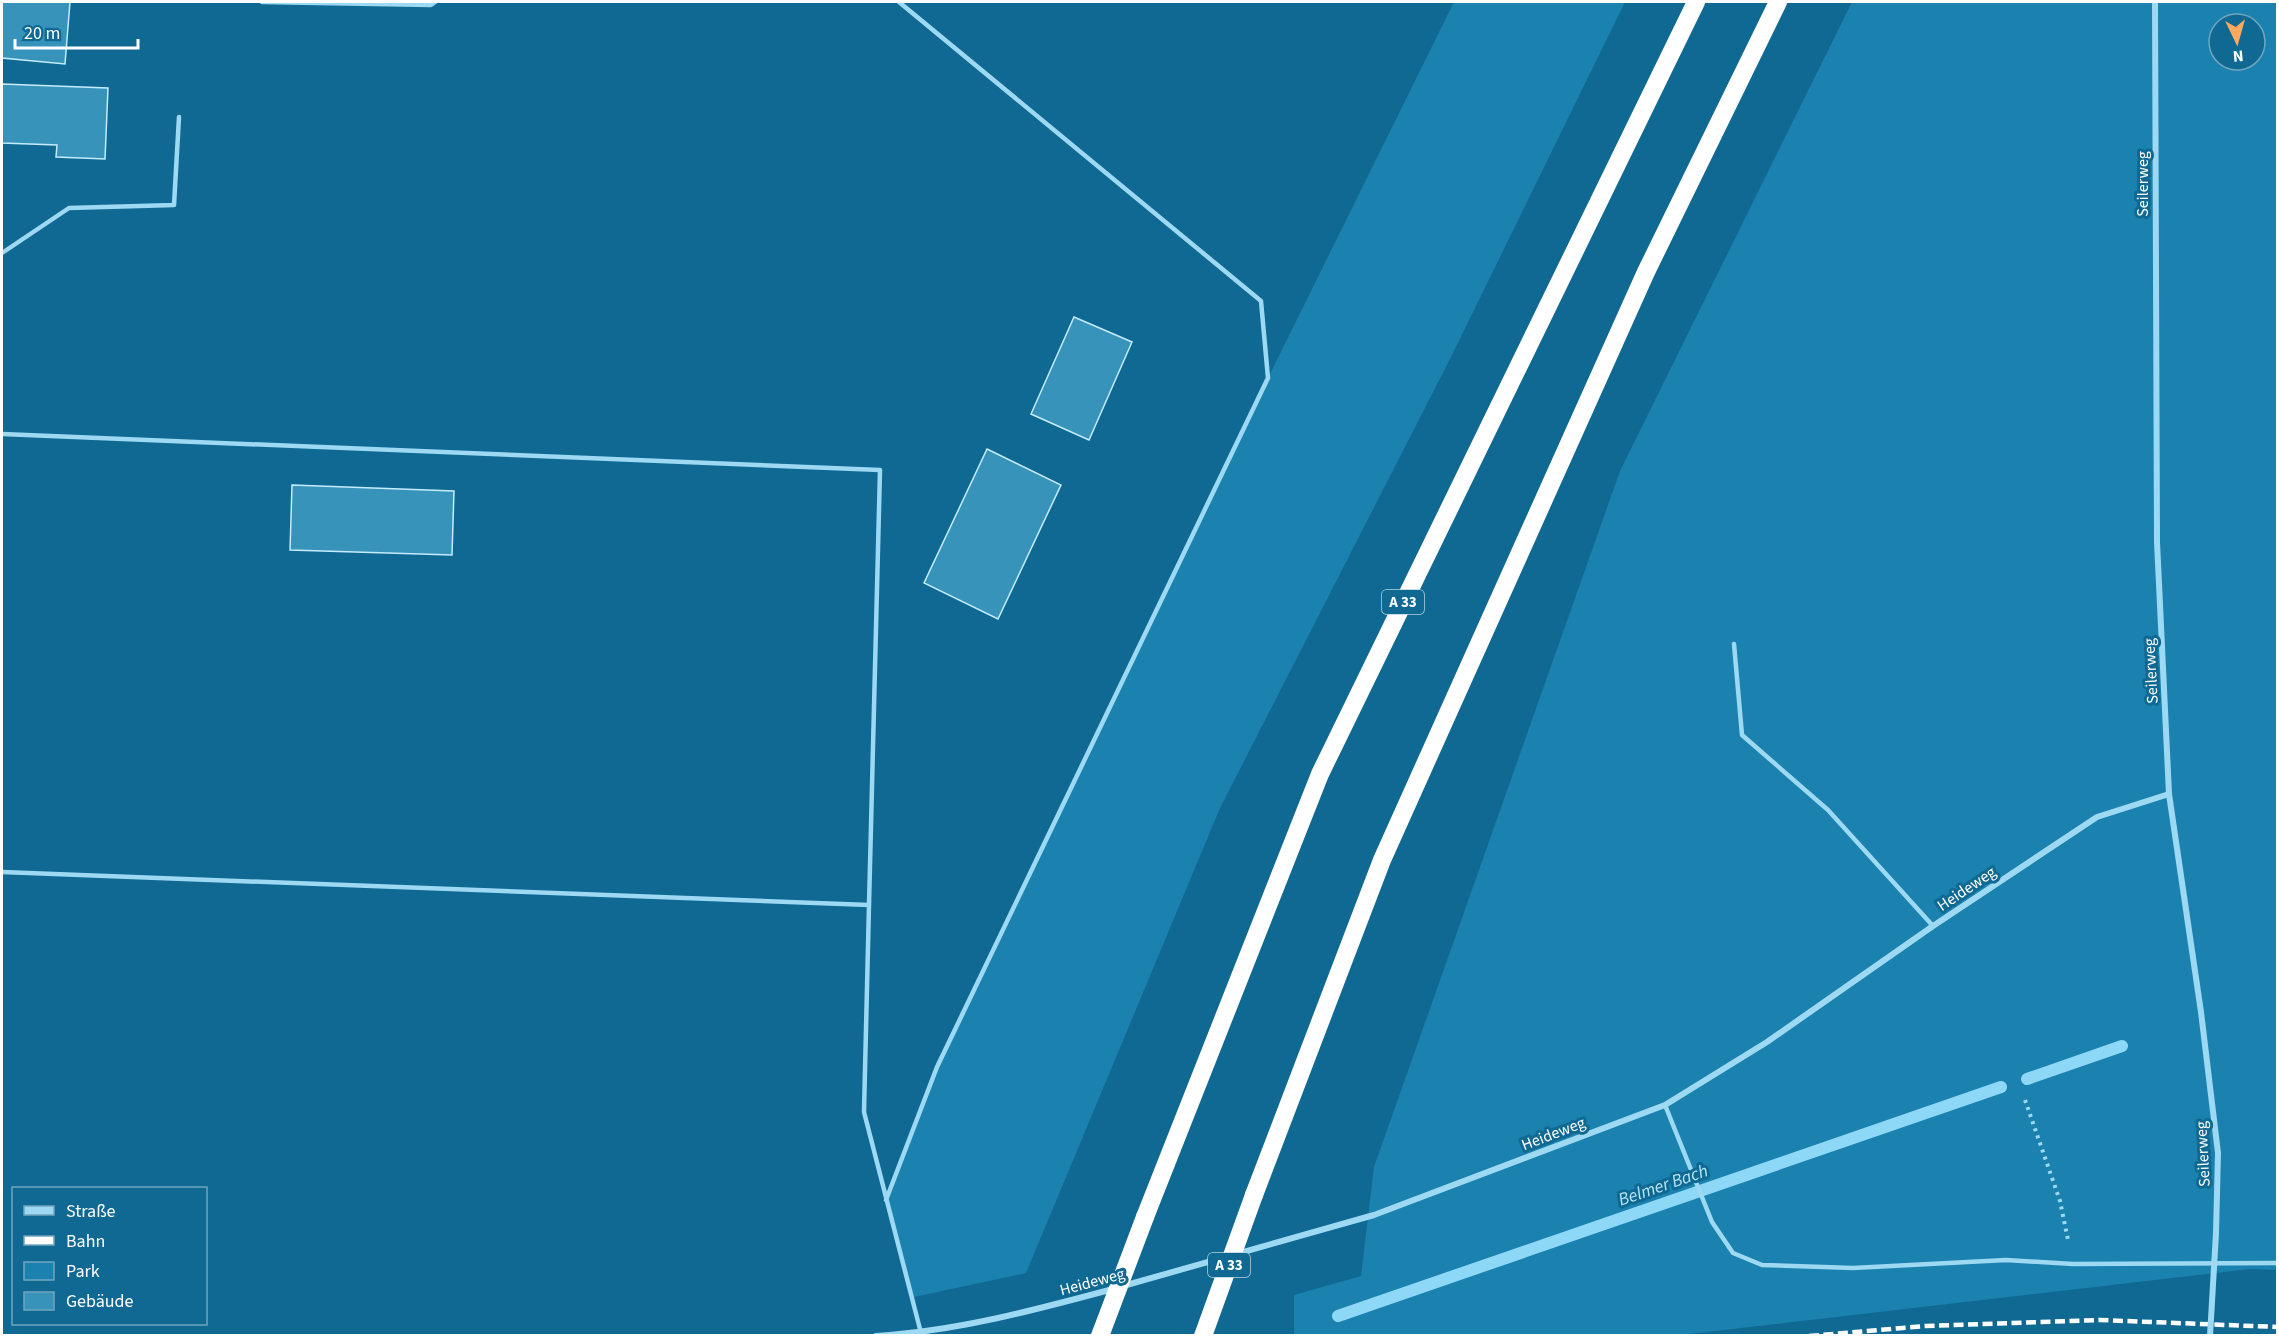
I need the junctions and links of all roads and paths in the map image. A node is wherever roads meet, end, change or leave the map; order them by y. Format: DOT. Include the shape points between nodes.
graph roads {
  1 [pos="262,2"];
  2 [pos="435,2"];
  3 [pos="899,2"];
  4 [pos="1696,2"];
  5 [pos="1778,2"];
  6 [pos="2154,2"];
  7 [pos="179,117"];
  8 [pos="2,253"];
  9 [pos="2,434"];
  10 [pos="1734,644"];
  11 [pos="2169,794"];
  12 [pos="2,872"];
  13 [pos="869,905"];
  14 [pos="1933,926"];
  15 [pos="2025,1100"];
  16 [pos="1665,1105"];
  17 [pos="886,1200"];
  18 [pos="2277,1263"];
  19 [pos="2073,1264"];
  20 [pos="921,1333"];
  21 [pos="876,1335"];
  22 [pos="1100,1335"];
  23 [pos="1203,1335"];
  24 [pos="2210,1335"];
  1 -- 2 [label="lane"];
  3 -- 17 [label="lane" via="1261,301 1268,378 937,1067"];
  4 -- 22 [label="highway, A 33, bridge" via="1320,774"];
  5 -- 23 [label="highway, A 33, bridge" via="1646,272 1382,861"];
  6 -- 11 [label="street, Seilerweg" via="2157,542"];
  7 -- 8 [label="lane" via="174,205 69,208"];
  9 -- 13 [label="lane" via="880,470"];
  10 -- 14 [label="lane" via="1742,735 1828,810"];
  11 -- 14 [label="street, Heideweg" via="2097,817"];
  11 -- 24 [label="street, Seilerweg, bridge" via="2218,1153"];
  12 -- 13 [label="lane"];
  13 -- 17 [label="lane" via="864,1113"];
  14 -- 16 [label="street, Heideweg" via="1767,1042"];
  15 -- 19 [label="path" via="2060,1201"];
  16 -- 19 [label="lane" via="1712,1221 1733,1253 1762,1265 1853,1268 2006,1260"];
  16 -- 20 [label="street, Heideweg" via="1374,1215 1023,1314"];
  17 -- 20 [label="lane"];
  18 -- 19 [label="lane"];
  20 -- 21 [label="street, Heideweg"];
}
